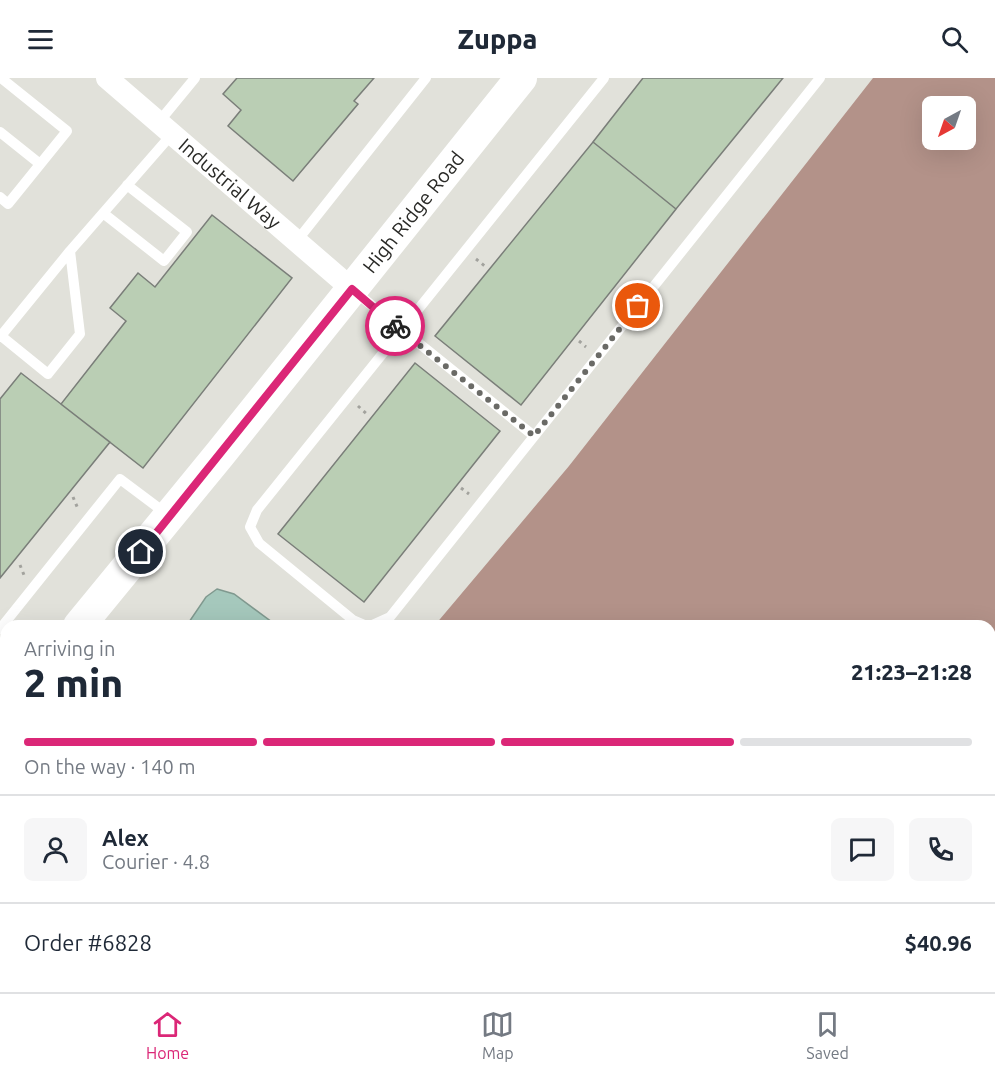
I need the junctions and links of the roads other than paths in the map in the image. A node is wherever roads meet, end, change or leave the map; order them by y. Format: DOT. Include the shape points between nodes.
graph roads {
  1 [pos="1,78"];
  2 [pos="195,78"];
  3 [pos="426,78"];
  4 [pos="521,78"];
  5 [pos="604,78"];
  6 [pos="820,78"];
  7 [pos="110,79"];
  8 [pos="165,129"];
  9 [pos="0,132"];
  10 [pos="40,165"];
  11 [pos="127,185"];
  12 [pos="0,197"];
  13 [pos="103,213"];
  14 [pos="296,242"];
  15 [pos="70,251"];
  16 [pos="352,289"];
  17 [pos="402,331"];
  18 [pos="0,337"];
  19 [pos="534,436"];
  20 [pos="169,516"];
  21 [pos="6,620"];
  22 [pos="84,620"];
  23 [pos="353,620"];
  24 [pos="383,620"];
  1 -- 10 [label="lane" via="67,131"];
  2 -- 8 [label="lane"];
  3 -- 14 [label="lane"];
  4 -- 16 [label="street, High Ridge Road"];
  5 -- 17 [label="lane"];
  6 -- 19 [label="lane"];
  7 -- 8 [label="street, Industrial Way"];
  8 -- 11 [label="lane"];
  8 -- 14 [label="street, Industrial Way"];
  9 -- 10 [label="lane"];
  10 -- 12 [label="lane" via="8,204"];
  11 -- 13 [label="lane"];
  11 -- 13 [label="lane" via="187,232 164,261"];
  13 -- 15 [label="lane"];
  14 -- 16 [label="street, Industrial Way"];
  15 -- 18 [label="lane"];
  15 -- 18 [label="lane" via="80,334 48,374"];
  16 -- 17 [label="lane"];
  16 -- 20 [label="street, High Ridge Road"];
  17 -- 19 [label="lane"];
  17 -- 23 [label="lane" via="257,510 250,527 259,543"];
  19 -- 24 [label="lane" via="390,617"];
  20 -- 21 [label="lane" via="120,479"];
  20 -- 22 [label="street, High Ridge Road"];
}
